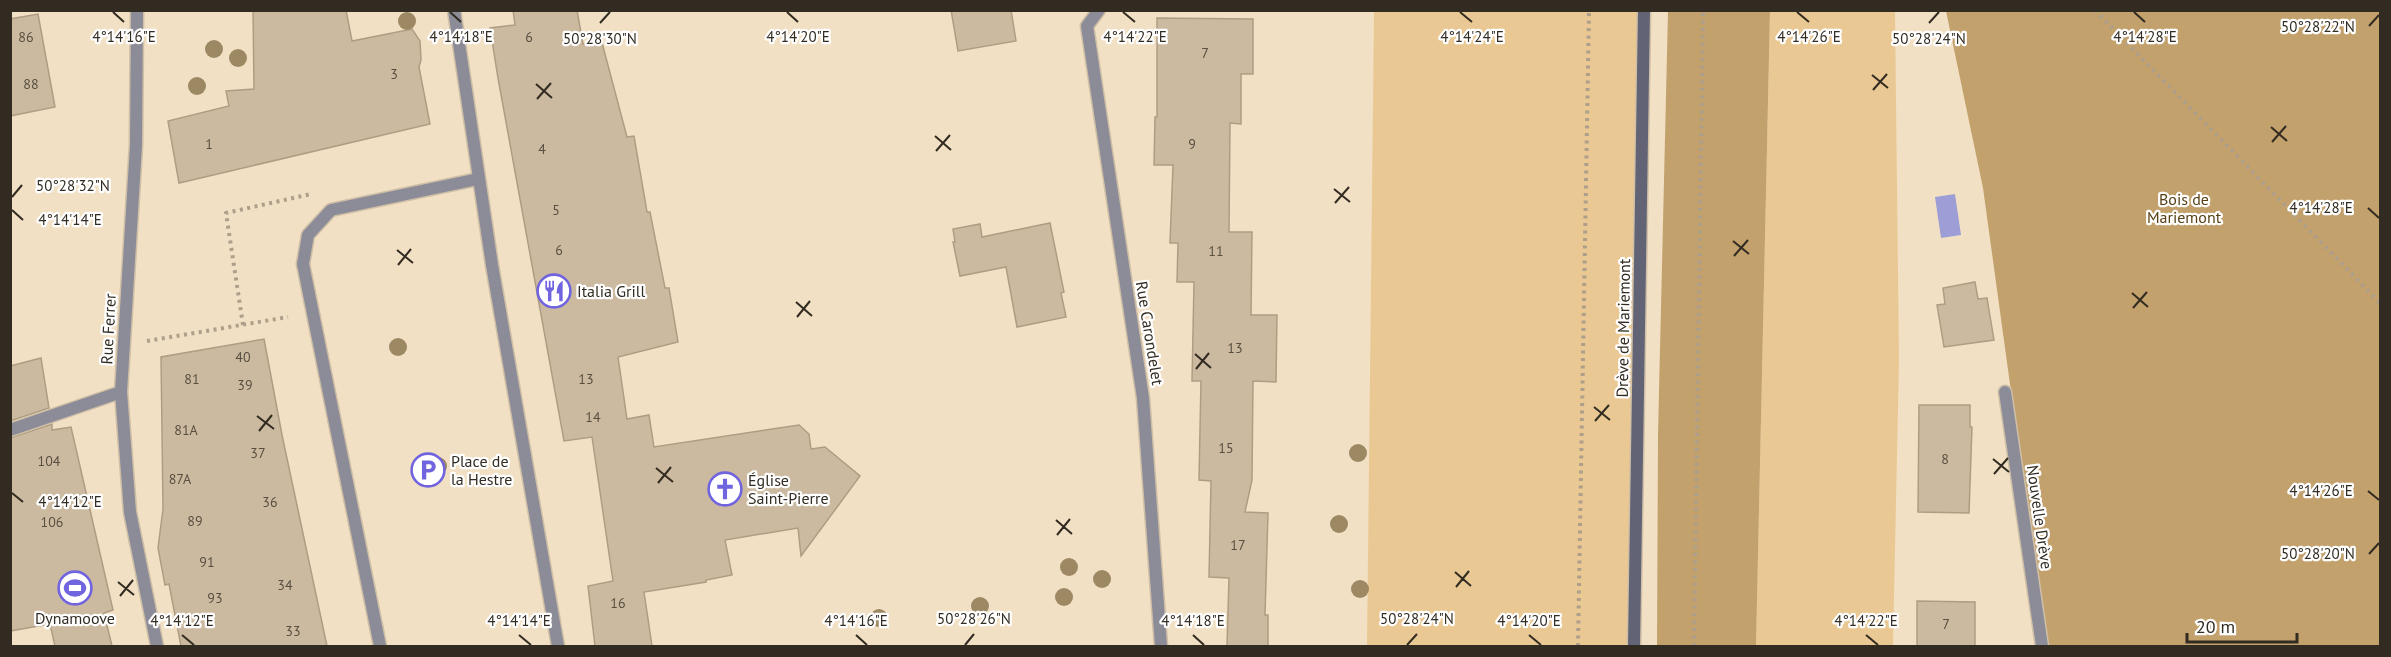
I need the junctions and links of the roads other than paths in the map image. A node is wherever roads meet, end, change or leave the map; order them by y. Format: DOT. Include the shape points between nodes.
graph roads {
  1 [pos="137,10"];
  2 [pos="454,10"];
  3 [pos="1099,10"];
  4 [pos="1644,10"];
  5 [pos="478,178"];
  6 [pos="121,392"];
  7 [pos="2005,392"];
  8 [pos="10,430"];
  9 [pos="157,646"];
  10 [pos="380,646"];
  11 [pos="558,646"];
  12 [pos="1161,646"];
  13 [pos="1634,646"];
  14 [pos="2042,646"];
  1 -- 6 [label="street, Rue Ferrer" via="136,145"];
  2 -- 5 [label="street"];
  3 -- 12 [label="street, Rue Carondelet" via="1087,26 1143,398"];
  4 -- 13 [label="street, Drève de Mariemont"];
  5 -- 10 [label="street" via="331,210 308,235 303,264"];
  5 -- 11 [label="street"];
  6 -- 8 [label="street"];
  6 -- 9 [label="street, Rue Ferrer" via="130,512"];
  7 -- 14 [label="street, Nouvelle Drève"];
}
